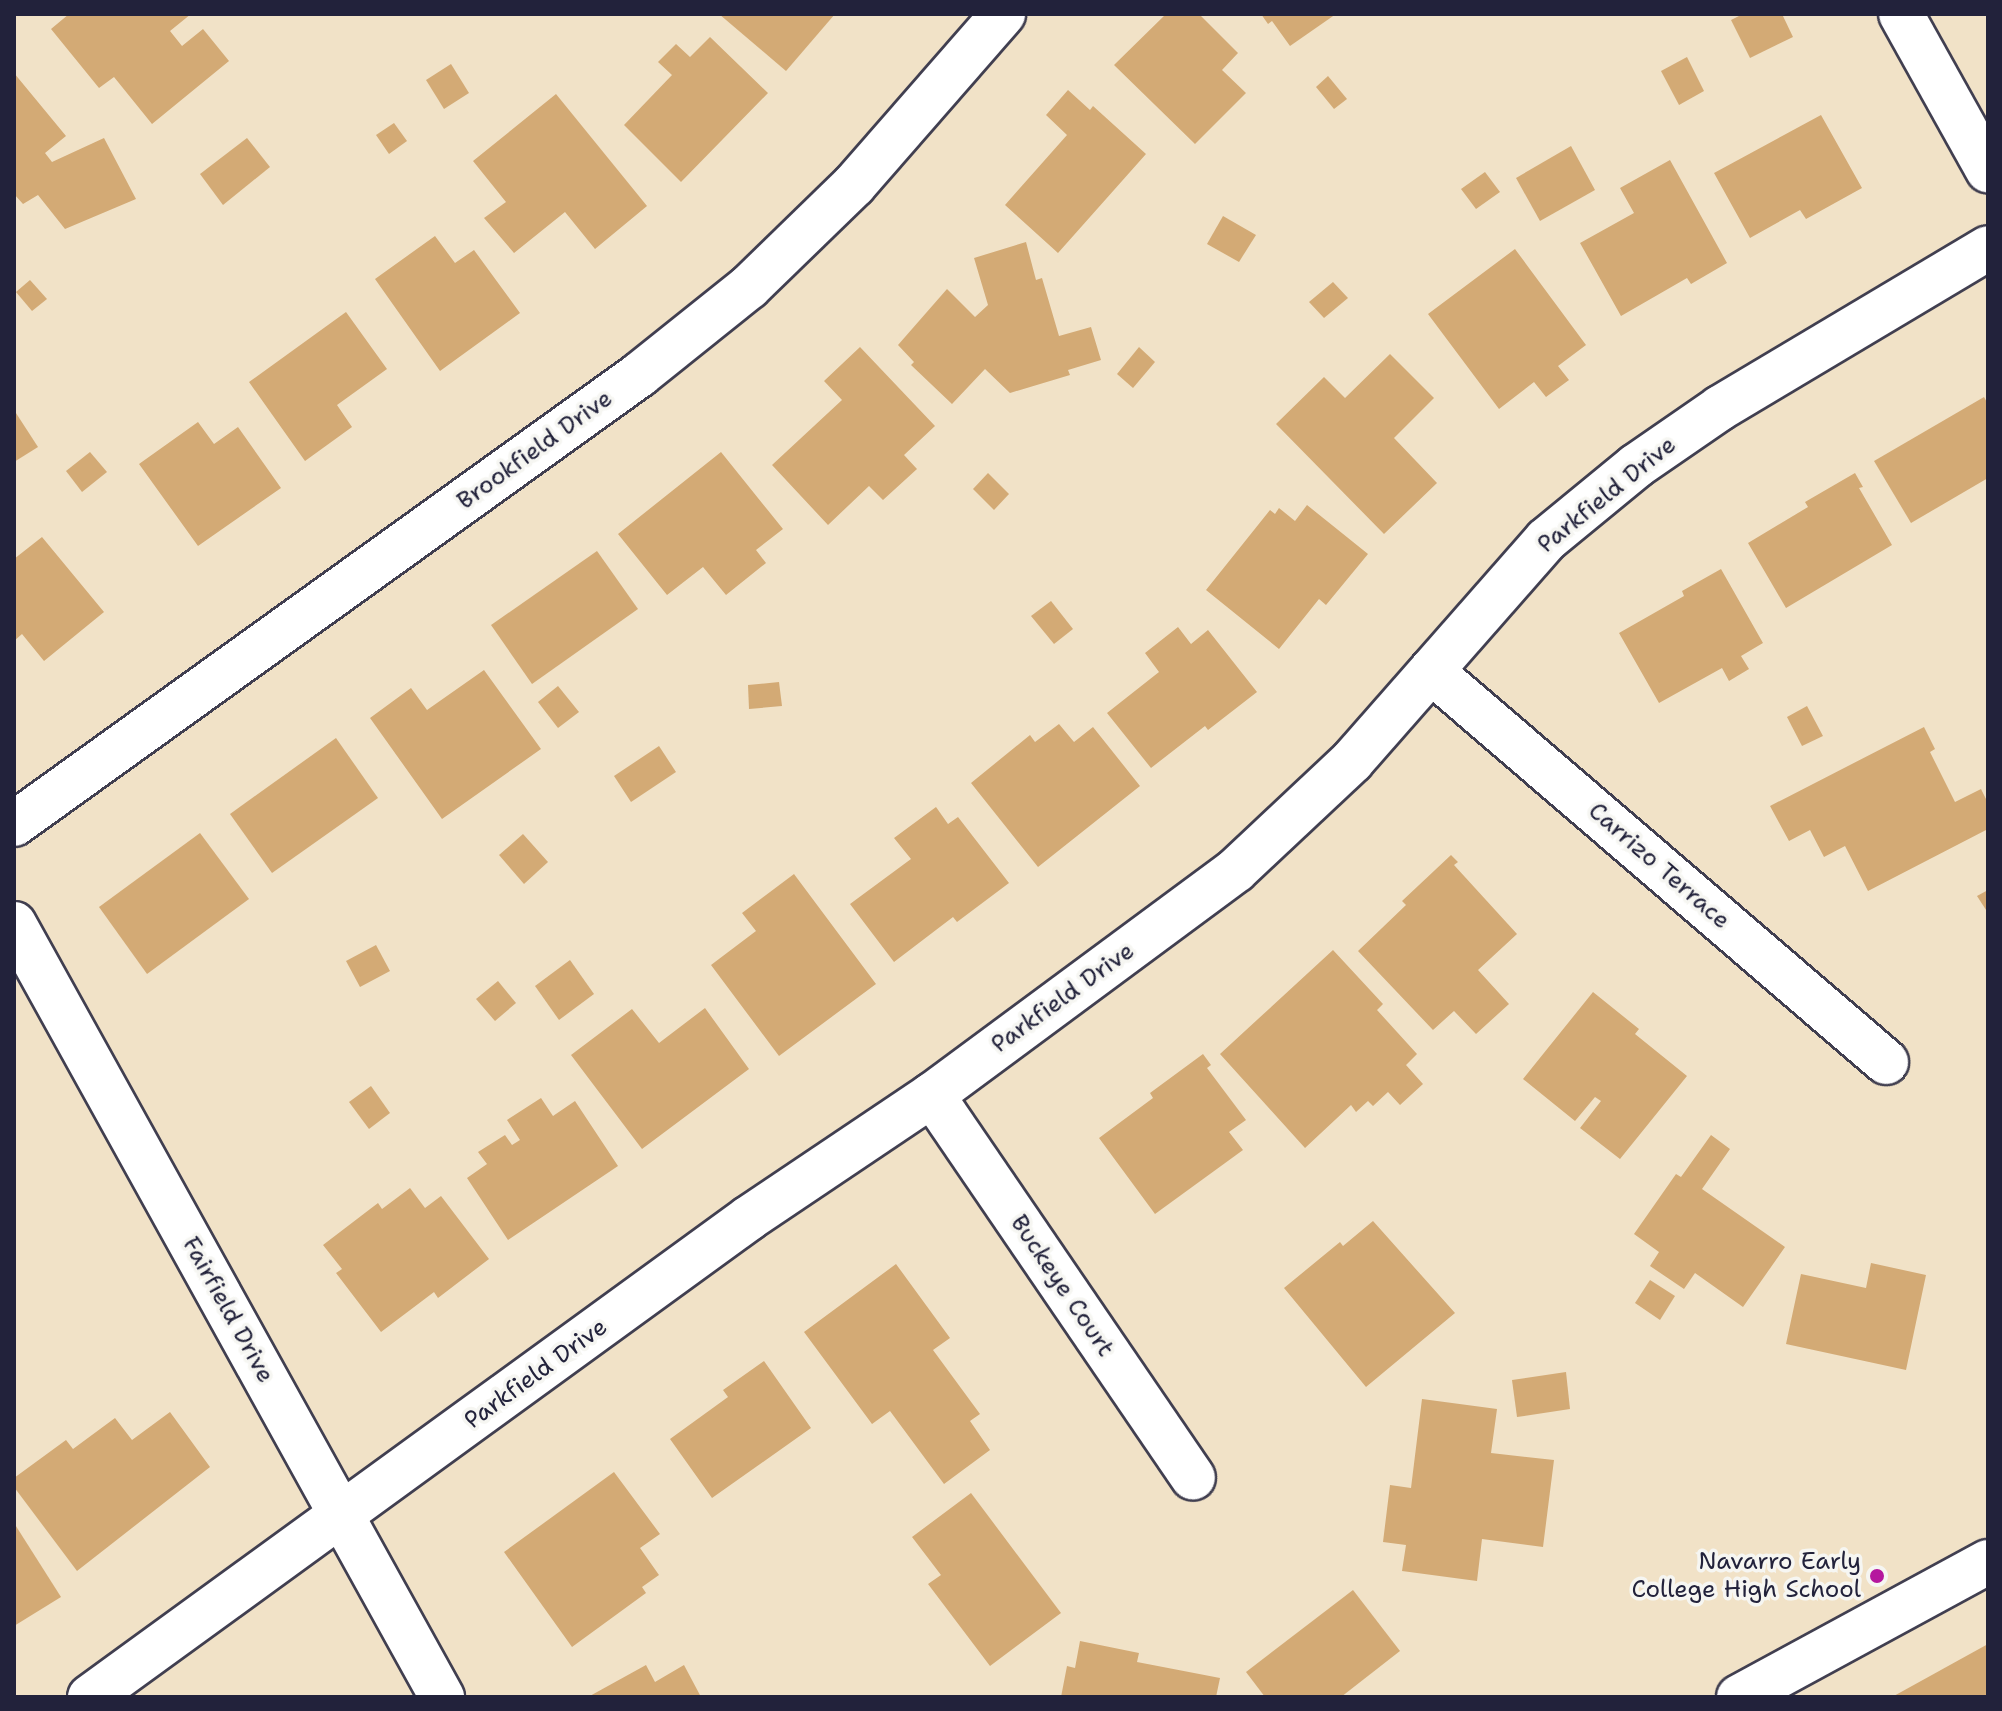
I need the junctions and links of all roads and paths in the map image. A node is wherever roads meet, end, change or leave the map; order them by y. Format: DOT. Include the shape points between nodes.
graph roads {
  1 [pos="1003,14"];
  2 [pos="1901,14"];
  3 [pos="1988,170"];
  4 [pos="1988,248"];
  5 [pos="1431,671"];
  6 [pos="14,824"];
  7 [pos="14,924"];
  8 [pos="1886,1062"];
  9 [pos="932,1095"];
  10 [pos="1193,1478"];
  11 [pos="342,1516"];
  12 [pos="1988,1562"];
  13 [pos="90,1697"];
  14 [pos="442,1697"];
  15 [pos="1739,1697"];
  1 -- 6 [label="street, Brookfield Drive" via="854,185 749,287 639,375"];
  2 -- 3 [label="street"];
  4 -- 5 [label="street, Parkfield Drive" via="1720,408 1636,466 1546,540"];
  5 -- 8 [label="street, Carrizo Terrace"];
  5 -- 9 [label="street, Parkfield Drive" via="1352,761 1236,870"];
  7 -- 11 [label="street, Fairfield Drive"];
  9 -- 10 [label="street, Buckeye Court"];
  9 -- 11 [label="street, Parkfield Drive" via="749,1218"];
  11 -- 13 [label="street, Parkfield Drive"];
  11 -- 14 [label="street, Fairfield Drive"];
  12 -- 15 [label="street"];
}
